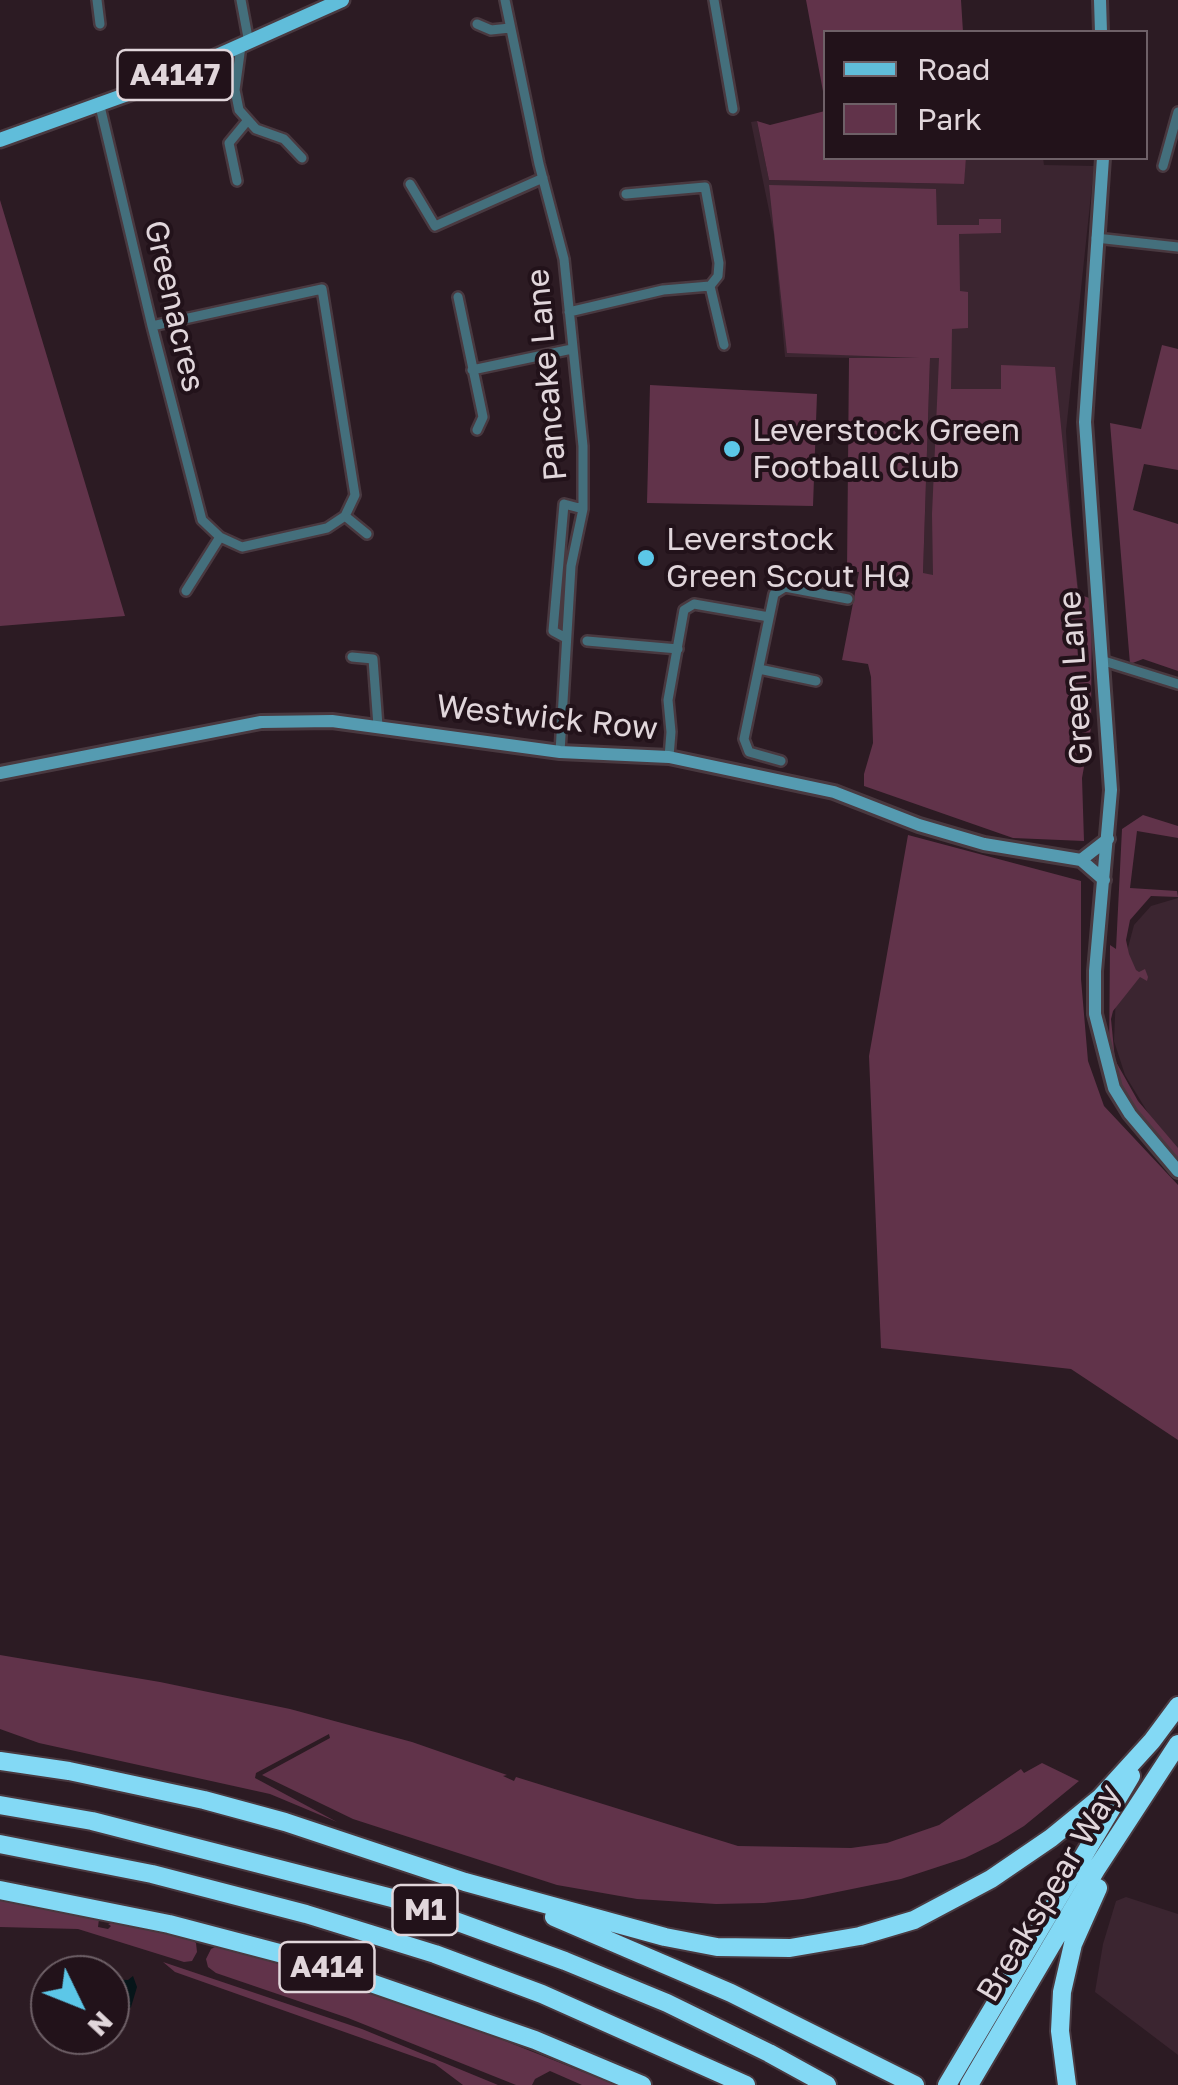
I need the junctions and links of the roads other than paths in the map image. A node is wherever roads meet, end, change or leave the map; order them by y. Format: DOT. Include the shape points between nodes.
graph roads {
  1 [pos="97,0"];
  2 [pos="241,0"];
  3 [pos="342,0"];
  4 [pos="505,0"];
  5 [pos="714,0"];
  6 [pos="1100,0"];
  7 [pos="100,24"];
  8 [pos="478,24"];
  9 [pos="510,28"];
  10 [pos="1101,30"];
  11 [pos="245,44"];
  12 [pos="99,102"];
  13 [pos="733,110"];
  14 [pos="1178,112"];
  15 [pos="248,120"];
  16 [pos="2,139"];
  17 [pos="302,158"];
  18 [pos="1103,160"];
  19 [pos="1163,166"];
  20 [pos="543,178"];
  21 [pos="237,181"];
  22 [pos="410,184"];
  23 [pos="626,194"];
  24 [pos="1096,238"];
  25 [pos="1178,247"];
  26 [pos="710,286"];
  27 [pos="458,297"];
  28 [pos="569,312"];
  29 [pos="152,326"];
  30 [pos="724,346"];
  31 [pos="572,349"];
  32 [pos="472,370"];
  33 [pos="477,430"];
  34 [pos="583,509"];
  35 [pos="344,516"];
  36 [pos="367,534"];
  37 [pos="220,537"];
  38 [pos="559,564"];
  39 [pos="571,566"];
  40 [pos="186,591"];
  41 [pos="848,599"];
  42 [pos="769,616"];
  43 [pos="566,638"];
  44 [pos="587,641"];
  45 [pos="678,649"];
  46 [pos="352,657"];
  47 [pos="1104,661"];
  48 [pos="758,669"];
  49 [pos="816,681"];
  50 [pos="1178,684"];
  51 [pos="378,726"];
  52 [pos="560,752"];
  53 [pos="668,757"];
  54 [pos="781,761"];
  55 [pos="0,773"];
  56 [pos="1108,839"];
  57 [pos="1082,860"];
  58 [pos="1104,880"];
  59 [pos="1178,1171"];
  60 [pos="1178,1706"];
  61 [pos="1152,1741"];
  62 [pos="1178,1744"];
  63 [pos="0,1760"];
  64 [pos="1152,1781"];
  65 [pos="0,1805"];
  66 [pos="0,1844"];
  67 [pos="466,1882"];
  68 [pos="0,1890"];
  69 [pos="967,2075"];
  70 [pos="1066,2081"];
  71 [pos="642,2085"];
  72 [pos="746,2085"];
  73 [pos="827,2085"];
  74 [pos="915,2085"];
  75 [pos="947,2085"];
  1 -- 7 [label="street"];
  2 -- 11 [label="street"];
  3 -- 11 [label="main road, A4147"];
  4 -- 9 [label="street, Pancake Lane"];
  5 -- 13 [label="street"];
  6 -- 10 [label="street"];
  8 -- 9 [label="street"];
  9 -- 20 [label="street, Pancake Lane"];
  11 -- 12 [label="main road, A4147"];
  11 -- 15 [label="street" via="235,90"];
  12 -- 16 [label="main road, A4147"];
  12 -- 29 [label="street, Greenacres"];
  14 -- 19 [label="street"];
  15 -- 17 [label="street" via="284,139"];
  15 -- 21 [label="street" via="230,143"];
  18 -- 24 [label="street, Green Lane"];
  20 -- 22 [label="street" via="434,226"];
  20 -- 28 [label="street, Pancake Lane" via="564,258"];
  23 -- 26 [label="street" via="705,187 718,263"];
  24 -- 25 [label="street"];
  24 -- 47 [label="street, Green Lane" via="1084,422"];
  26 -- 28 [label="street"];
  26 -- 30 [label="street"];
  27 -- 32 [label="street"];
  28 -- 31 [label="street, Pancake Lane"];
  29 -- 35 [label="street" via="322,289 355,495"];
  29 -- 37 [label="street, Greenacres" via="202,520"];
  31 -- 32 [label="street"];
  31 -- 34 [label="street, Pancake Lane"];
  32 -- 33 [label="street" via="483,417"];
  34 -- 38 [label="street" via="564,504"];
  34 -- 39 [label="street, Pancake Lane"];
  35 -- 36 [label="street"];
  35 -- 37 [label="street" via="328,528 242,547"];
  37 -- 40 [label="street"];
  38 -- 39 [label="street"];
  38 -- 43 [label="street" via="552,631"];
  39 -- 43 [label="street, Pancake Lane"];
  41 -- 42 [label="street" via="785,587 774,594"];
  42 -- 45 [label="street" via="694,604 684,610"];
  42 -- 48 [label="street"];
  43 -- 52 [label="street, Pancake Lane"];
  44 -- 45 [label="street"];
  45 -- 53 [label="street" via="668,700"];
  46 -- 51 [label="street" via="373,659"];
  47 -- 50 [label="street"];
  47 -- 56 [label="street, Green Lane"];
  48 -- 49 [label="street"];
  48 -- 54 [label="street" via="744,739 749,752"];
  51 -- 52 [label="street, Westwick Row"];
  51 -- 55 [label="street, Westwick Row" via="262,722"];
  52 -- 53 [label="street, Westwick Row"];
  53 -- 57 [label="street, Westwick Row" via="834,792 984,844"];
  56 -- 57 [label="street"];
  56 -- 58 [label="street, Green Lane"];
  57 -- 58 [label="street"];
  58 -- 59 [label="street, Green Lane" via="1094,971 1103,1051 1130,1114"];
  60 -- 61 [label="highway"];
  61 -- 67 [label="highway" via="1100,1798 1020,1860 914,1920 860,1936 790,1948 717,1946"];
  61 -- 69 [label="highway"];
  62 -- 64 [label="highway, Breakspear Way"];
  63 -- 67 [label="highway" via="204,1800"];
  64 -- 69 [label="highway, Breakspear Way"];
  64 -- 70 [label="highway" via="1073,1944 1060,2013"];
  65 -- 73 [label="highway, M1" via="92,1821 392,1898 667,2004"];
  66 -- 72 [label="highway, M1" via="152,1874 435,1954"];
  67 -- 74 [label="highway, M1" via="715,1986"];
  68 -- 71 [label="highway, A414" via="302,1958"];
  69 -- 75 [label="highway"];
}
